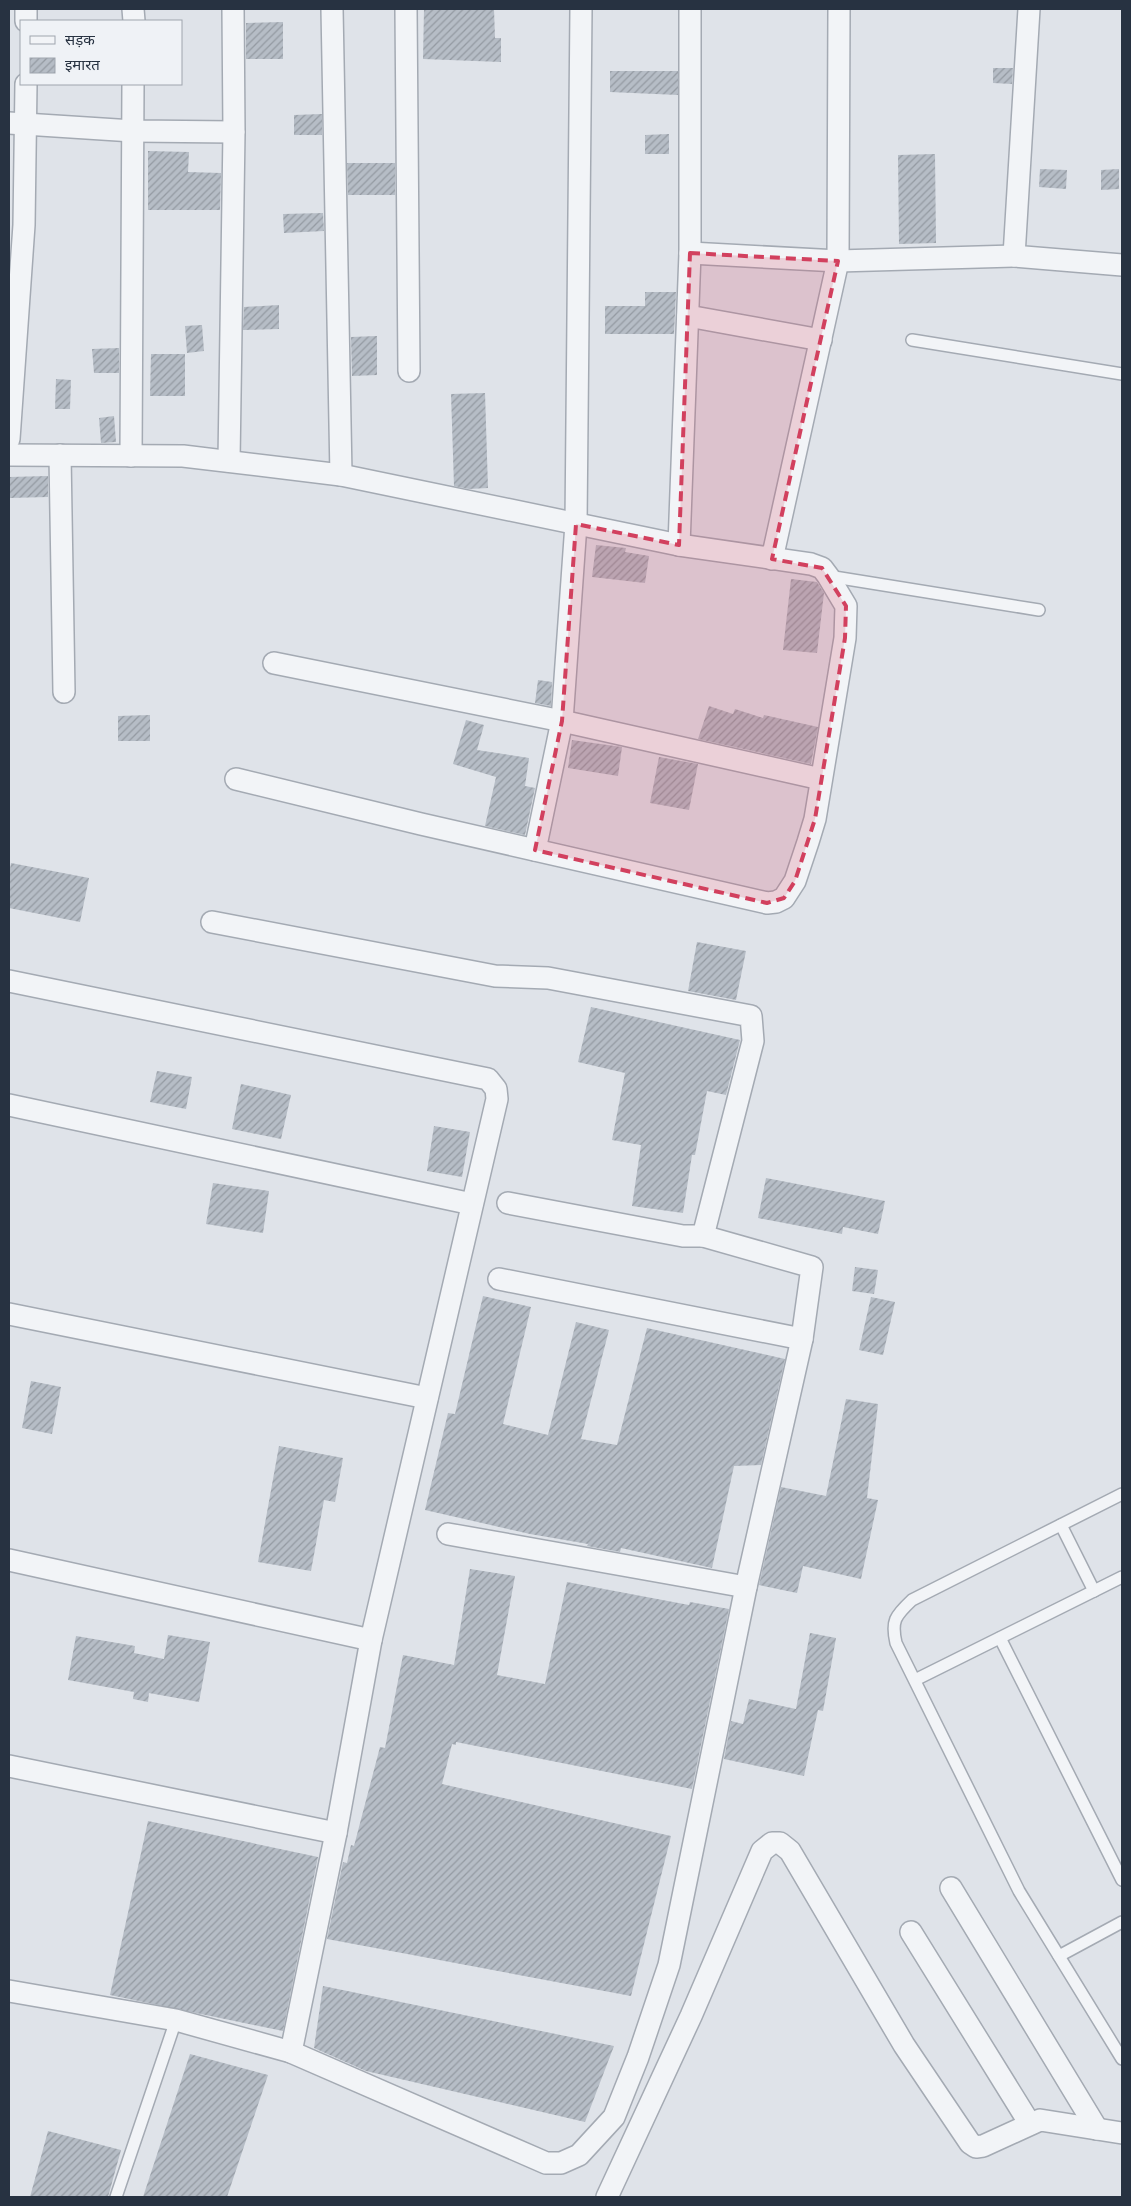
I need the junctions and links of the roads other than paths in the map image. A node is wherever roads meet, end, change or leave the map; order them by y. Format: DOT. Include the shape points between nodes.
graph roads {
  1 [pos="232,9"];
  2 [pos="332,9"];
  3 [pos="406,9"];
  4 [pos="581,9"];
  5 [pos="690,9"];
  6 [pos="839,9"];
  7 [pos="1029,9"];
  8 [pos="26,85"];
  9 [pos="133,85"];
  10 [pos="18,123"];
  11 [pos="133,131"];
  12 [pos="234,132"];
  13 [pos="690,253"];
  14 [pos="1014,256"];
  15 [pos="838,261"];
  16 [pos="1122,265"];
  17 [pos="688,316"];
  18 [pos="821,340"];
  19 [pos="912,340"];
  20 [pos="409,371"];
  21 [pos="1122,374"];
  22 [pos="9,439"];
  23 [pos="9,455"];
  24 [pos="60,455"];
  25 [pos="131,456"];
  26 [pos="229,461"];
  27 [pos="341,475"];
  28 [pos="576,524"];
  29 [pos="679,545"];
  30 [pos="772,559"];
  31 [pos="828,576"];
  32 [pos="1039,610"];
  33 [pos="274,663"];
  34 [pos="64,692"];
  35 [pos="562,722"];
  36 [pos="236,779"];
  37 [pos="822,779"];
  38 [pos="535,850"];
  39 [pos="212,922"];
  40 [pos="9,981"];
  41 [pos="9,1105"];
  42 [pos="508,1203"];
  43 [pos="472,1204"];
  44 [pos="703,1236"];
  45 [pos="499,1279"];
  46 [pos="9,1314"];
  47 [pos="802,1339"];
  48 [pos="427,1398"];
  49 [pos="1122,1494"];
  50 [pos="1061,1525"];
  51 [pos="448,1534"];
  52 [pos="9,1560"];
  53 [pos="1122,1577"];
  54 [pos="746,1587"];
  55 [pos="1094,1591"];
  56 [pos="1000,1638"];
  57 [pos="371,1640"];
  58 [pos="915,1680"];
  59 [pos="9,1766"];
  60 [pos="336,1833"];
  61 [pos="1122,1880"];
  62 [pos="950,1888"];
  63 [pos="1122,1922"];
  64 [pos="911,1932"];
  65 [pos="1059,1956"];
  66 [pos="9,1991"];
  67 [pos="176,2020"];
  68 [pos="291,2052"];
  69 [pos="1122,2059"];
  70 [pos="1030,2124"];
  71 [pos="1096,2129"];
  72 [pos="1122,2133"];
  73 [pos="116,2197"];
  74 [pos="607,2197"];
  1 -- 12 [label="street"];
  2 -- 27 [label="street"];
  3 -- 20 [label="street"];
  4 -- 28 [label="street"];
  5 -- 13 [label="street"];
  6 -- 15 [label="street"];
  7 -- 14 [label="street"];
  8 -- 10 [label="street"];
  9 -- 11 [label="street"];
  10 -- 11 [label="street"];
  10 -- 22 [label="street" via="24,225"];
  11 -- 12 [label="street"];
  11 -- 25 [label="street"];
  12 -- 26 [label="street"];
  13 -- 15 [label="street"];
  13 -- 17 [label="street"];
  14 -- 15 [label="street"];
  14 -- 16 [label="street"];
  15 -- 18 [label="street"];
  17 -- 18 [label="street"];
  17 -- 29 [label="street"];
  18 -- 30 [label="street"];
  19 -- 21 [label="lane"];
  23 -- 24 [label="street"];
  24 -- 25 [label="street"];
  24 -- 34 [label="street"];
  25 -- 26 [label="street" via="183,456"];
  26 -- 27 [label="street"];
  27 -- 28 [label="street"];
  28 -- 29 [label="street"];
  28 -- 35 [label="street"];
  29 -- 30 [label="street"];
  30 -- 31 [label="street" via="811,564 822,568"];
  31 -- 32 [label="lane"];
  31 -- 37 [label="street" via="846,606 845,638"];
  33 -- 35 [label="street"];
  35 -- 37 [label="street"];
  35 -- 38 [label="street"];
  36 -- 38 [label="street"];
  37 -- 38 [label="street" via="815,819 795,881 784,898 776,902 767,903"];
  39 -- 44 [label="street" via="495,976 548,978 751,1016 752,1041"];
  40 -- 43 [label="street" via="488,1080 496,1089 497,1099"];
  41 -- 43 [label="street"];
  42 -- 44 [label="street" via="683,1236"];
  43 -- 48 [label="street"];
  44 -- 47 [label="street" via="812,1267"];
  45 -- 47 [label="street"];
  46 -- 48 [label="street"];
  47 -- 54 [label="street"];
  48 -- 57 [label="street"];
  49 -- 50 [label="lane"];
  50 -- 55 [label="lane"];
  50 -- 58 [label="lane" via="912,1600 899,1612 893,1626 896,1643"];
  51 -- 54 [label="street"];
  52 -- 57 [label="street"];
  53 -- 55 [label="lane"];
  54 -- 68 [label="street" via="669,1965 614,2117 579,2155 561,2163 546,2163"];
  55 -- 56 [label="lane"];
  56 -- 58 [label="lane"];
  56 -- 61 [label="lane"];
  57 -- 60 [label="street"];
  58 -- 65 [label="lane" via="1019,1891"];
  59 -- 60 [label="street"];
  60 -- 68 [label="street"];
  62 -- 71 [label="street"];
  63 -- 65 [label="lane"];
  64 -- 70 [label="street"];
  65 -- 69 [label="lane"];
  66 -- 67 [label="street"];
  67 -- 68 [label="street"];
  67 -- 73 [label="lane"];
  70 -- 71 [label="street" via="1049,2120"];
  70 -- 74 [label="street" via="983,2146 976,2147 970,2143 904,2045 790,1852 780,1843 772,1843 762,1851 691,2016"];
  71 -- 72 [label="street"];
}
